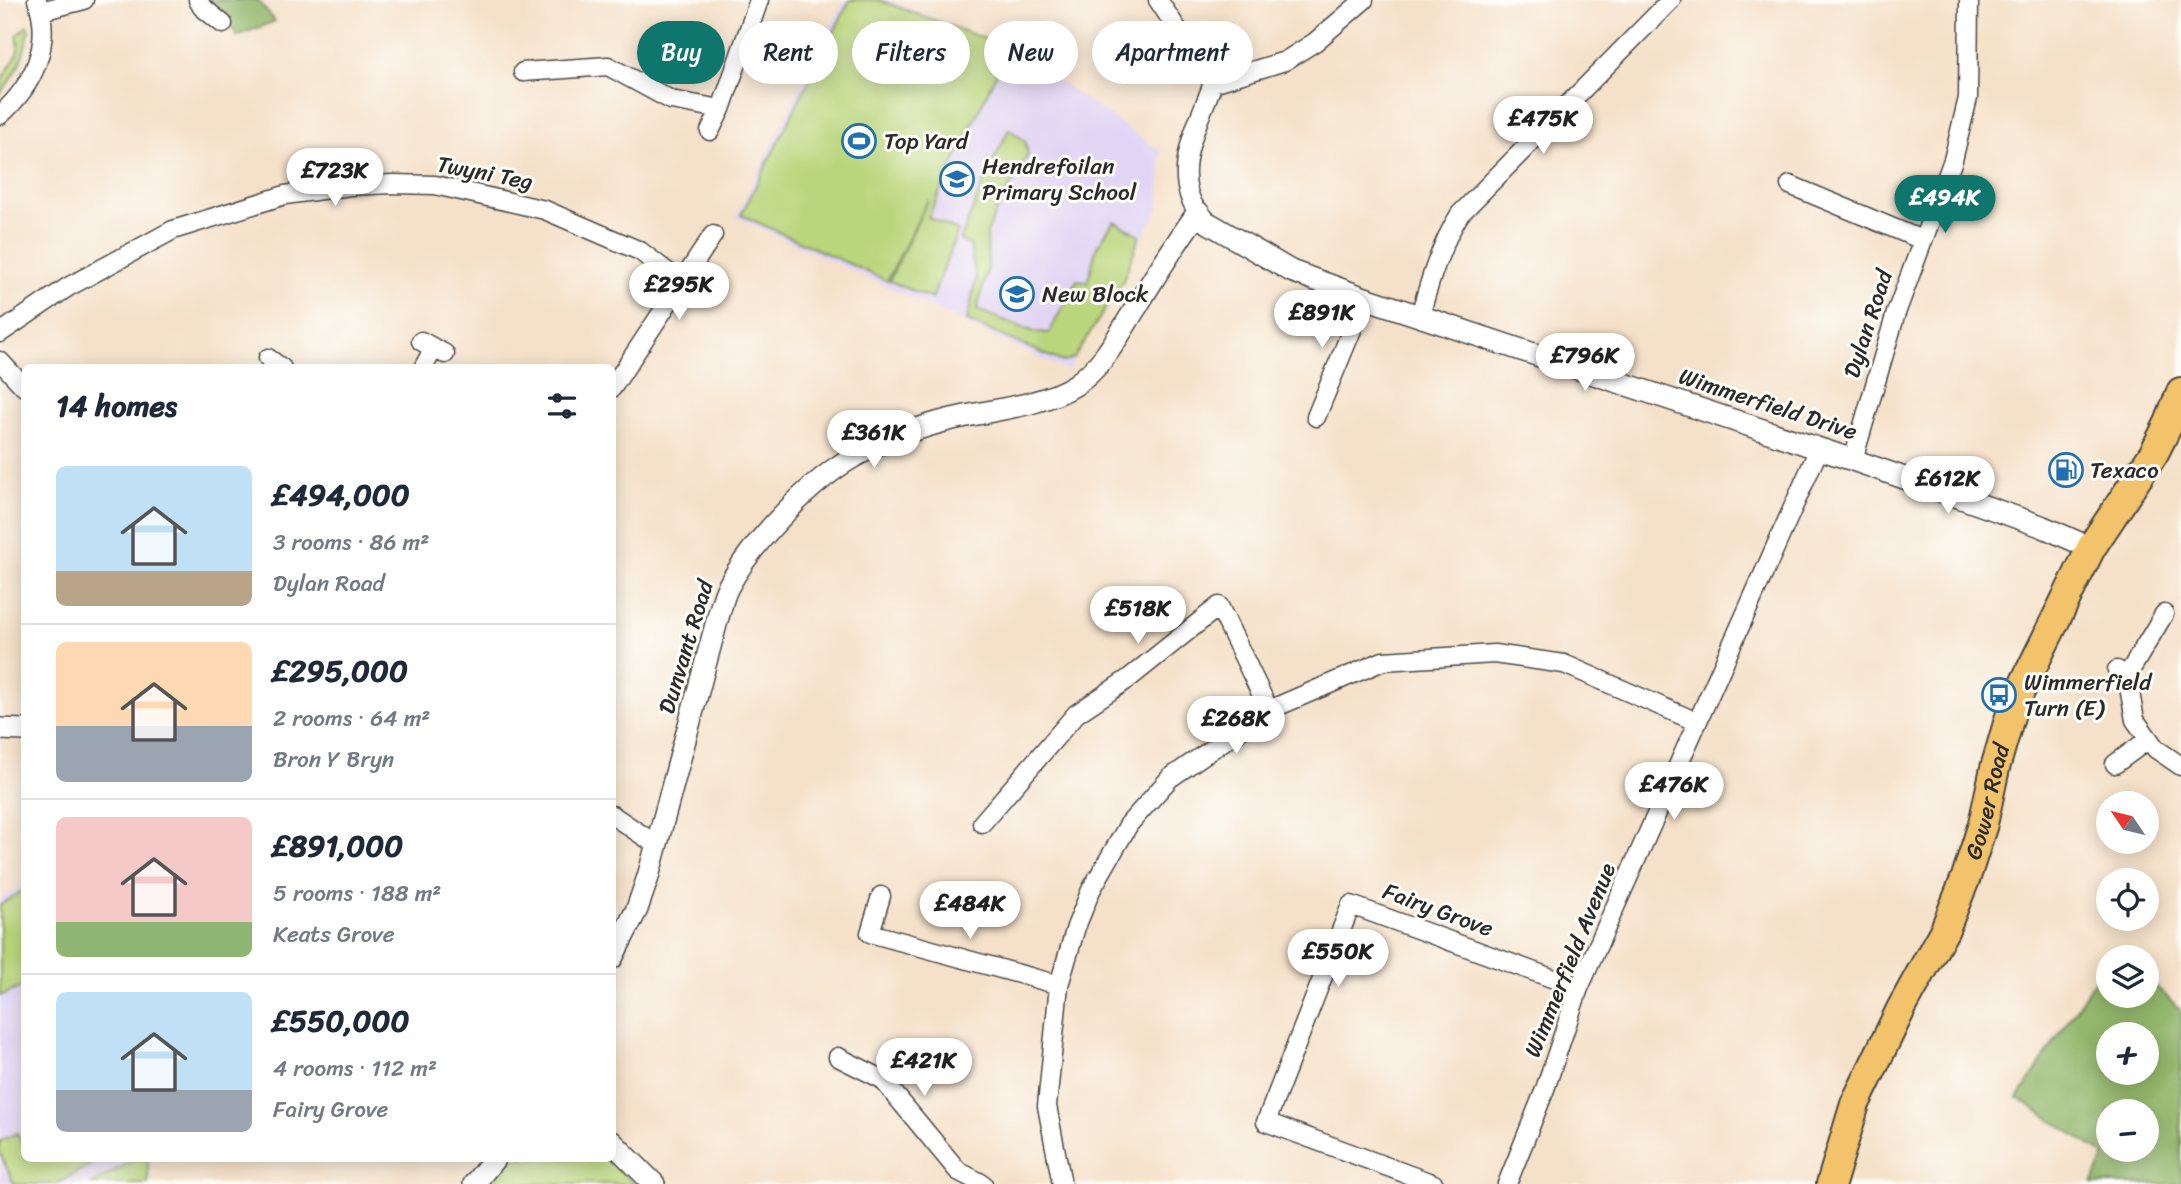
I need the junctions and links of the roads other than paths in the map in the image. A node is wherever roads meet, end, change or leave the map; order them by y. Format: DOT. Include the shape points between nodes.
graph roads {
  1 [pos="84,0"];
  2 [pos="198,0"];
  3 [pos="759,0"];
  4 [pos="1158,0"];
  5 [pos="1364,0"];
  6 [pos="1671,0"];
  7 [pos="1969,0"];
  8 [pos="39,6"];
  9 [pos="1172,21"];
  10 [pos="223,24"];
  11 [pos="1253,71"];
  12 [pos="523,72"];
  13 [pos="1213,84"];
  14 [pos="721,109"];
  15 [pos="0,115"];
  16 [pos="710,131"];
  17 [pos="1790,186"];
  18 [pos="1198,212"];
  19 [pos="713,234"];
  20 [pos="1922,240"];
  21 [pos="682,283"];
  22 [pos="1365,298"];
  23 [pos="1420,316"];
  24 [pos="0,333"];
  25 [pos="434,348"];
  26 [pos="0,361"];
  27 [pos="425,364"];
  28 [pos="616,382"];
  29 [pos="21,384"];
  30 [pos="2181,392"];
  31 [pos="1316,416"];
  32 [pos="1819,449"];
  33 [pos="1853,460"];
  34 [pos="2091,548"];
  35 [pos="2164,614"];
  36 [pos="1269,710"];
  37 [pos="1697,722"];
  38 [pos="0,729"];
  39 [pos="21,730"];
  40 [pos="2149,739"];
  41 [pos="2115,764"];
  42 [pos="2181,766"];
  43 [pos="616,818"];
  44 [pos="982,823"];
  45 [pos="657,845"];
  46 [pos="881,896"];
  47 [pos="616,950"];
  48 [pos="1059,985"];
  49 [pos="1580,988"];
  50 [pos="838,1057"];
  51 [pos="616,1146"];
  52 [pos="492,1162"];
  53 [pos="474,1184"];
  54 [pos="654,1184"];
  55 [pos="984,1184"];
  56 [pos="1062,1184"];
  57 [pos="1434,1184"];
  58 [pos="1507,1184"];
  59 [pos="1831,1184"];
  1 -- 8 [label="street"];
  2 -- 10 [label="street"];
  3 -- 14 [label="street"];
  4 -- 9 [label="street"];
  5 -- 11 [label="street" via="1315,42 1285,61"];
  6 -- 23 [label="street" via="1460,214 1433,270"];
  7 -- 20 [label="street, Dylan Road" via="1968,98 1953,160"];
  8 -- 15 [label="street" via="43,42 34,71 18,99"];
  12 -- 14 [label="street" via="608,66 671,100"];
  13 -- 18 [label="street" via="1186,161 1186,191"];
  14 -- 16 [label="street"];
  17 -- 20 [label="street"];
  18 -- 22 [label="street, Wimmerfield Drive" via="1205,221 1291,271"];
  18 -- 45 [label="street, Dunvant Road" via="1106,355 1072,387 930,426 858,454 831,471 773,528 728,588"];
  19 -- 21 [label="street"];
  20 -- 33 [label="street, Dylan Road"];
  21 -- 24 [label="street, Twyni Teg" via="640,251 545,209 435,185 350,186 285,195 173,230 68,287"];
  21 -- 28 [label="street"];
  22 -- 23 [label="street, Wimmerfield Drive"];
  22 -- 31 [label="street"];
  23 -- 32 [label="street, Wimmerfield Drive"];
  25 -- 27 [label="street"];
  26 -- 29 [label="street"];
  30 -- 34 [label="main road, Gower Road" via="2154,453"];
  32 -- 33 [label="street, Wimmerfield Drive"];
  32 -- 37 [label="street, Wimmerfield Avenue"];
  33 -- 34 [label="street, Wimmerfield Drive"];
  34 -- 59 [label="main road, Gower Road" via="2013,706 1966,877 1945,929 1855,1104"];
  35 -- 40 [label="street" via="2122,673 2136,720"];
  36 -- 37 [label="street" via="1383,661 1494,654 1564,664"];
  36 -- 44 [label="street" via="1219,606 1076,714"];
  36 -- 48 [label="street" via="1170,778 1129,824 1091,890"];
  37 -- 49 [label="street, Wimmerfield Avenue"];
  38 -- 39 [label="street"];
  40 -- 41 [label="street"];
  40 -- 42 [label="street"];
  43 -- 45 [label="street"];
  45 -- 47 [label="street, Dunvant Road" via="637,909"];
  46 -- 48 [label="street" via="870,933"];
  48 -- 56 [label="street" via="1047,1107"];
  49 -- 57 [label="street, Fairy Grove" via="1351,905 1266,1122"];
  49 -- 58 [label="street, Wimmerfield Avenue"];
  50 -- 55 [label="street" via="882,1079 958,1171"];
  51 -- 54 [label="street"];
  52 -- 53 [label="street"];
}
